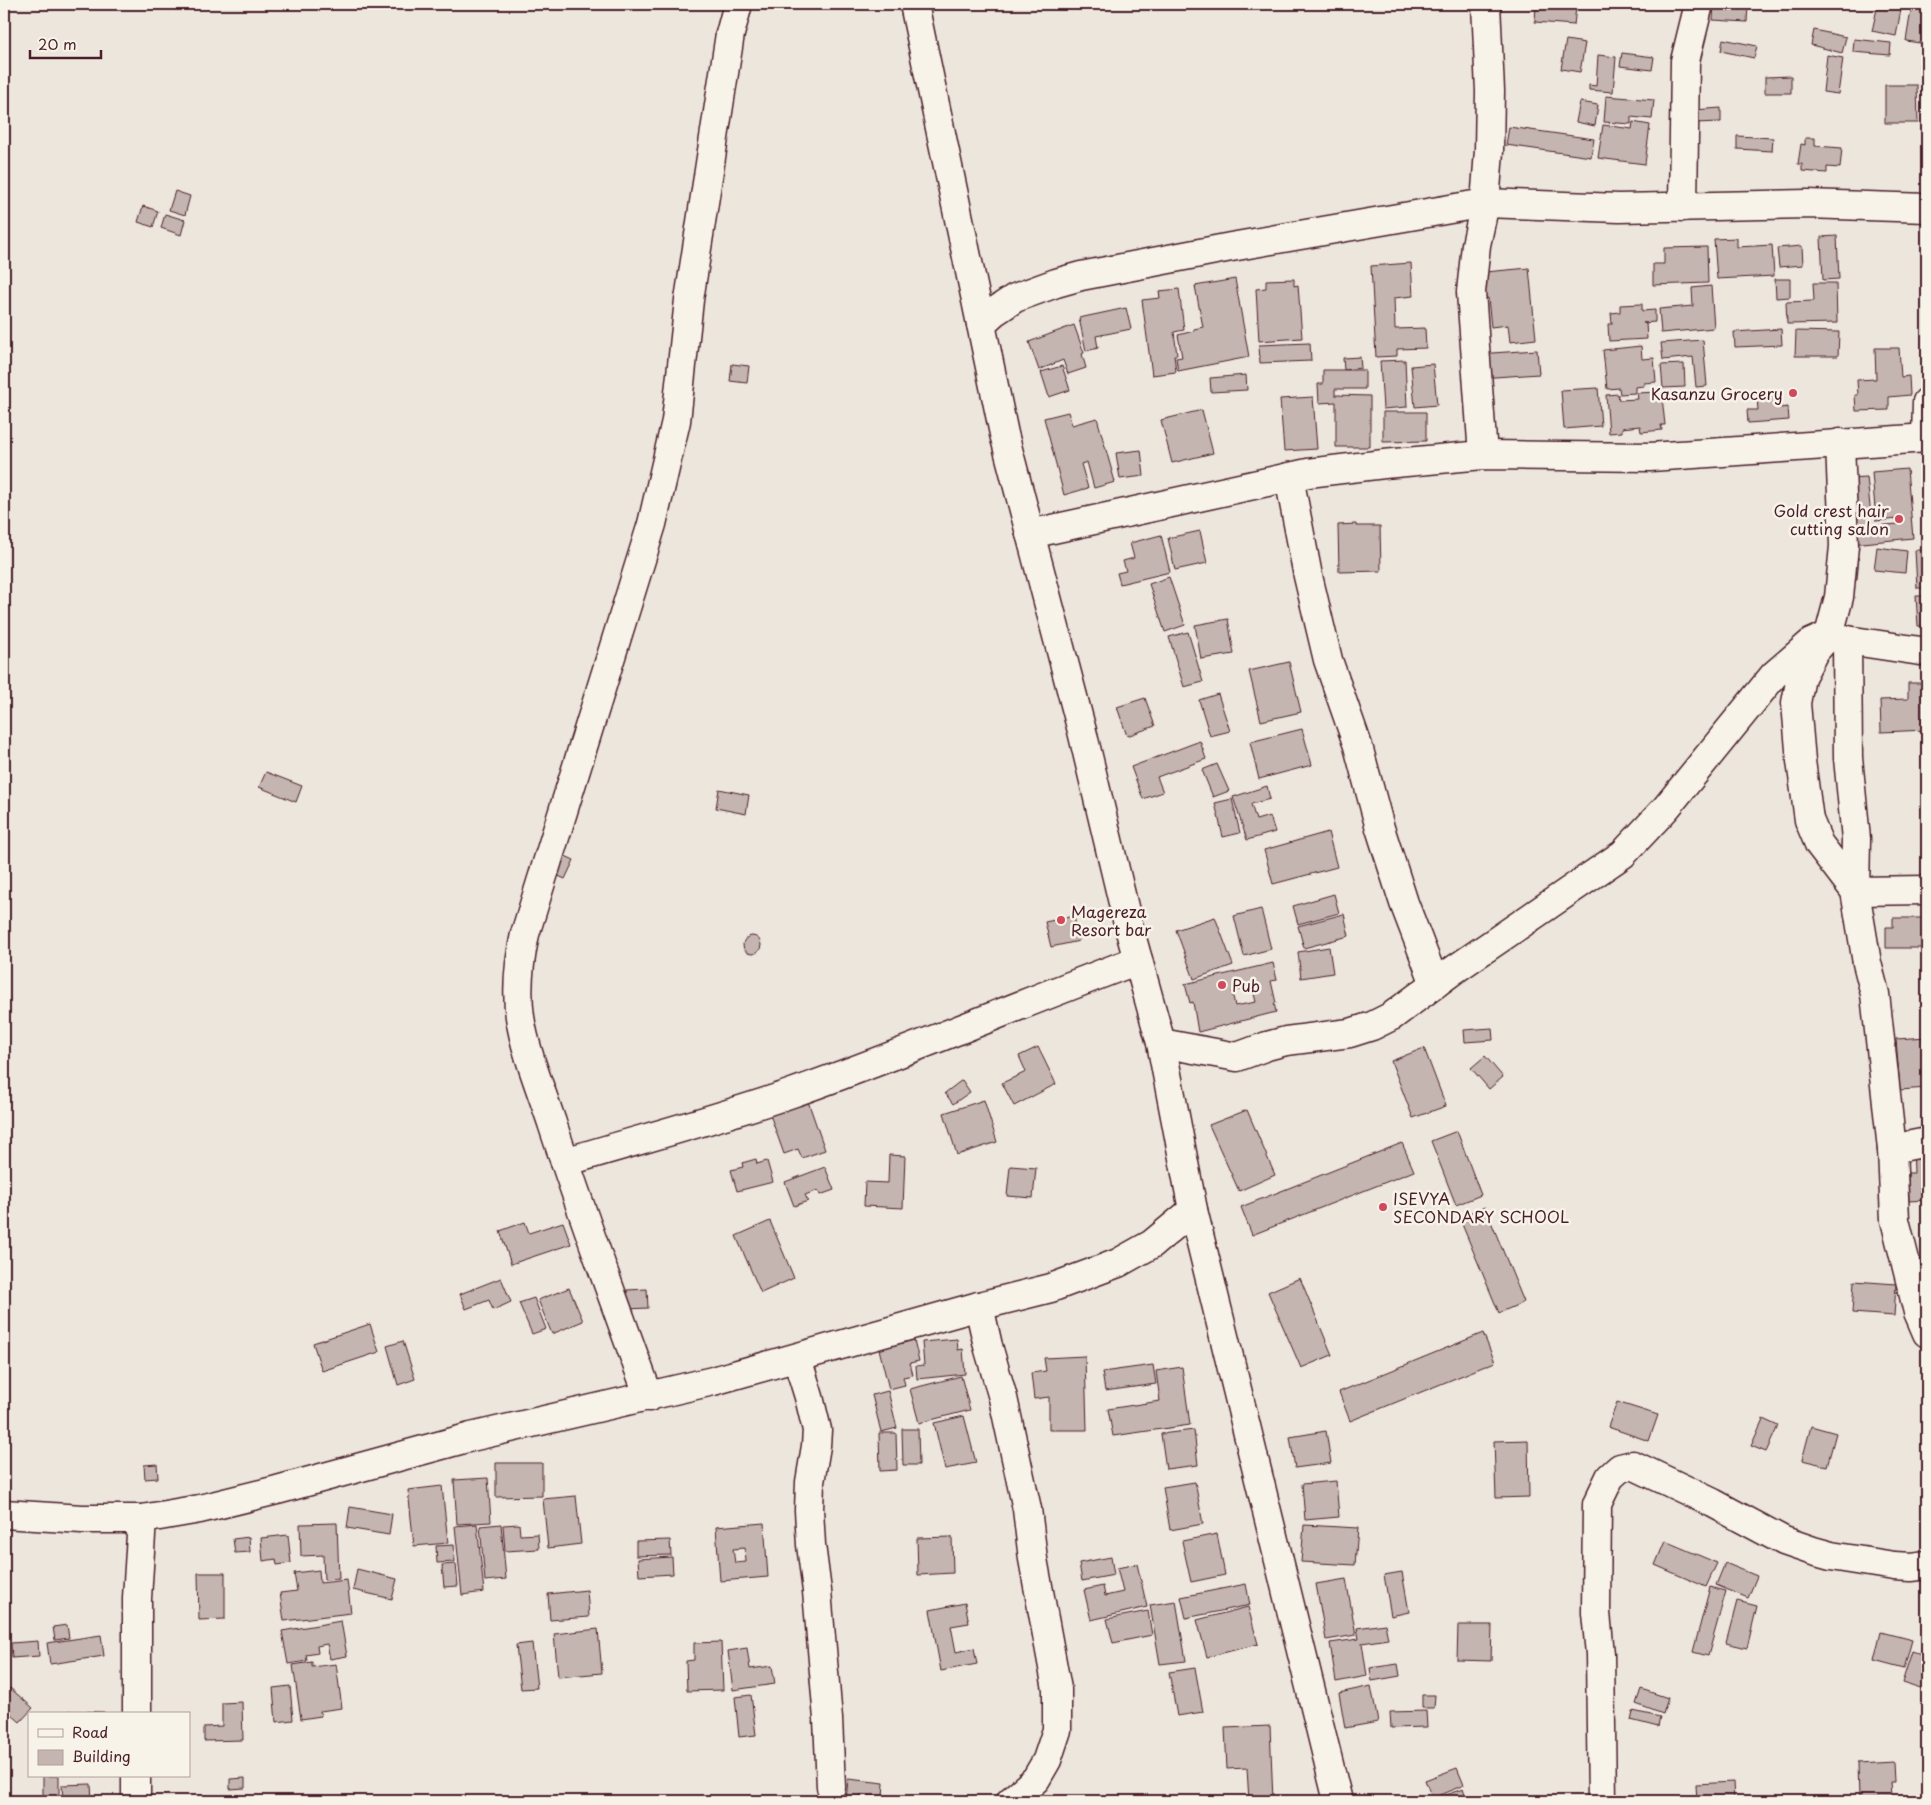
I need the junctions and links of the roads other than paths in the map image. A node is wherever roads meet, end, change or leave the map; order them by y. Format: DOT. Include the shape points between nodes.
graph roads {
  1 [pos="738,4"];
  2 [pos="914,4"];
  3 [pos="1486,4"];
  4 [pos="1699,4"];
  5 [pos="1485,203"];
  6 [pos="1682,207"];
  7 [pos="1927,208"];
  8 [pos="981,324"];
  9 [pos="1927,402"];
  10 [pos="1927,438"];
  11 [pos="1840,444"];
  12 [pos="1483,455"];
  13 [pos="1289,477"];
  14 [pos="1030,534"];
  15 [pos="1838,638"];
  16 [pos="1927,652"];
  17 [pos="1927,890"];
  18 [pos="1855,891"];
  19 [pos="1138,960"];
  20 [pos="1435,984"];
  21 [pos="1161,1044"];
  22 [pos="1927,1142"];
  23 [pos="1892,1149"];
  24 [pos="565,1162"];
  25 [pos="1193,1210"];
  26 [pos="979,1306"];
  27 [pos="1927,1334"];
  28 [pos="797,1358"];
  29 [pos="649,1397"];
  30 [pos="4,1514"];
  31 [pos="142,1519"];
  32 [pos="1927,1565"];
  33 [pos="137,1712"];
  34 [pos="136,1778"];
  35 [pos="831,1787"];
  36 [pos="136,1801"];
  37 [pos="1011,1801"];
  38 [pos="1338,1801"];
  39 [pos="1602,1801"];
  1 -- 24 [label="street" via="730,34 699,231 676,421 665,470 652,524 519,961 520,1017"];
  2 -- 8 [label="street"];
  3 -- 5 [label="street" via="1490,91"];
  4 -- 6 [label="street" via="1685,60"];
  5 -- 6 [label="street"];
  5 -- 8 [label="street" via="1081,276 1015,298"];
  5 -- 12 [label="street" via="1471,292"];
  6 -- 7 [label="street" via="1807,204"];
  8 -- 14 [label="street" via="1004,434"];
  9 -- 10 [label="street"];
  10 -- 11 [label="street"];
  11 -- 12 [label="street" via="1650,457"];
  11 -- 15 [label="street" via="1844,546"];
  12 -- 13 [label="street"];
  13 -- 14 [label="street"];
  13 -- 20 [label="street" via="1328,660 1358,746 1404,903"];
  14 -- 19 [label="street"];
  15 -- 16 [label="street"];
  15 -- 18 [label="street" via="1857,859"];
  15 -- 18 [label="street" via="1814,652 1801,677 1796,703 1797,728 1813,833"];
  15 -- 20 [label="street" via="1811,643 1774,675 1666,808 1623,854"];
  17 -- 18 [label="street"];
  18 -- 23 [label="street" via="1874,994"];
  19 -- 21 [label="street"];
  19 -- 24 [label="street" via="741,1111"];
  20 -- 21 [label="street" via="1392,1016 1350,1033 1286,1041 1238,1057"];
  21 -- 25 [label="street"];
  22 -- 23 [label="street"];
  23 -- 27 [label="street" via="1895,1220 1918,1312"];
  24 -- 29 [label="street"];
  25 -- 26 [label="street" via="1152,1244 1118,1264 1051,1288"];
  25 -- 38 [label="street"];
  26 -- 28 [label="street"];
  26 -- 37 [label="street" via="1027,1509 1057,1689 1057,1730 1047,1760 1036,1779"];
  28 -- 29 [label="street"];
  28 -- 35 [label="street" via="817,1430 809,1510"];
  29 -- 31 [label="street" via="471,1437 200,1509"];
  30 -- 31 [label="street"];
  31 -- 33 [label="street" via="137,1598"];
  32 -- 39 [label="street" via="1894,1566 1814,1552 1784,1541 1633,1464 1620,1468 1610,1477 1597,1504 1596,1613 1600,1654"];
  34 -- 36 [label="street"];
}
